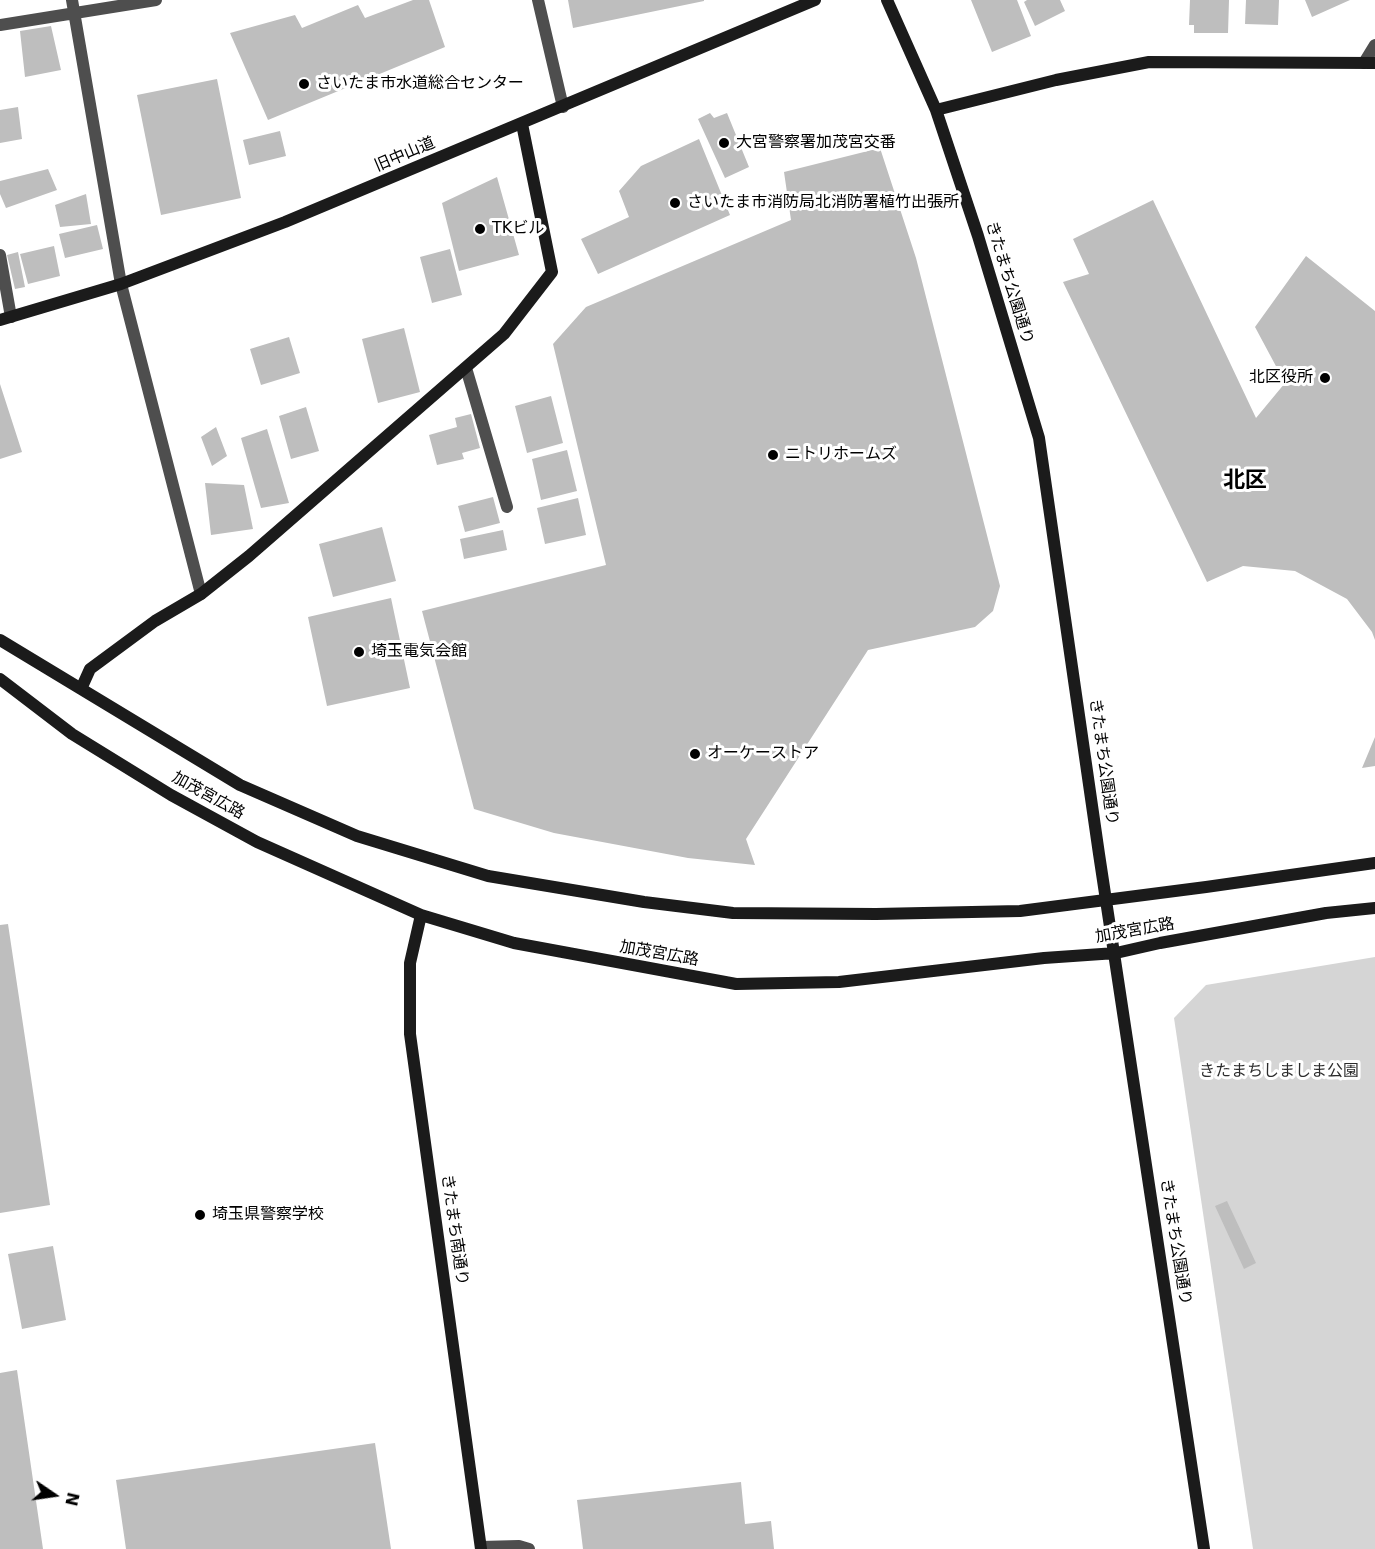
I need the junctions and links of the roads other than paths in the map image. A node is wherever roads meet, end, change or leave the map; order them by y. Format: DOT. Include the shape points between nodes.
graph roads {
  1 [pos="72,0"];
  2 [pos="156,0"];
  3 [pos="538,0"];
  4 [pos="815,0"];
  5 [pos="887,0"];
  6 [pos="74,13"];
  7 [pos="0,25"];
  8 [pos="1375,45"];
  9 [pos="1369,63"];
  10 [pos="563,107"];
  11 [pos="936,110"];
  12 [pos="522,124"];
  13 [pos="0,255"];
  14 [pos="121,284"];
  15 [pos="6,319"];
  16 [pos="465,368"];
  17 [pos="507,507"];
  18 [pos="201,594"];
  19 [pos="0,640"];
  20 [pos="0,679"];
  21 [pos="81,689"];
  22 [pos="1375,863"];
  23 [pos="1106,898"];
  24 [pos="1375,908"];
  25 [pos="421,915"];
  26 [pos="1116,953"];
  27 [pos="481,1548"];
  28 [pos="529,1549"];
  29 [pos="1204,1549"];
  1 -- 6 [label="street"];
  2 -- 6 [label="street"];
  3 -- 10 [label="street"];
  4 -- 10 [label="street, 旧中山道"];
  5 -- 11 [label="street, きたまち公園通り"];
  6 -- 7 [label="street"];
  6 -- 14 [label="street"];
  8 -- 9 [label="street"];
  9 -- 11 [label="street" via="1149,62"];
  10 -- 12 [label="street, 旧中山道"];
  11 -- 23 [label="street, きたまち公園通り" via="1039,438"];
  12 -- 14 [label="street, 旧中山道" via="285,222"];
  12 -- 16 [label="street" via="552,272 504,334"];
  13 -- 15 [label="street"];
  14 -- 15 [label="street, 旧中山道"];
  14 -- 18 [label="street"];
  16 -- 17 [label="street"];
  16 -- 18 [label="street"];
  18 -- 21 [label="street" via="154,621 90,669"];
  19 -- 21 [label="street, 加茂宮広路"];
  20 -- 25 [label="street, 加茂宮広路" via="72,734 171,795 257,842"];
  21 -- 23 [label="street, 加茂宮広路" via="240,785 357,836 488,876 733,913 1020,911"];
  22 -- 23 [label="street, 加茂宮広路"];
  23 -- 26 [label="street, きたまち公園通り"];
  24 -- 26 [label="street, 加茂宮広路" via="1326,913"];
  25 -- 26 [label="street, 加茂宮広路" via="514,943 736,984 839,982"];
  25 -- 27 [label="street, きたまち南通り" via="410,963 410,1034"];
  26 -- 29 [label="street, きたまち公園通り"];
  27 -- 28 [label="street"];
}
